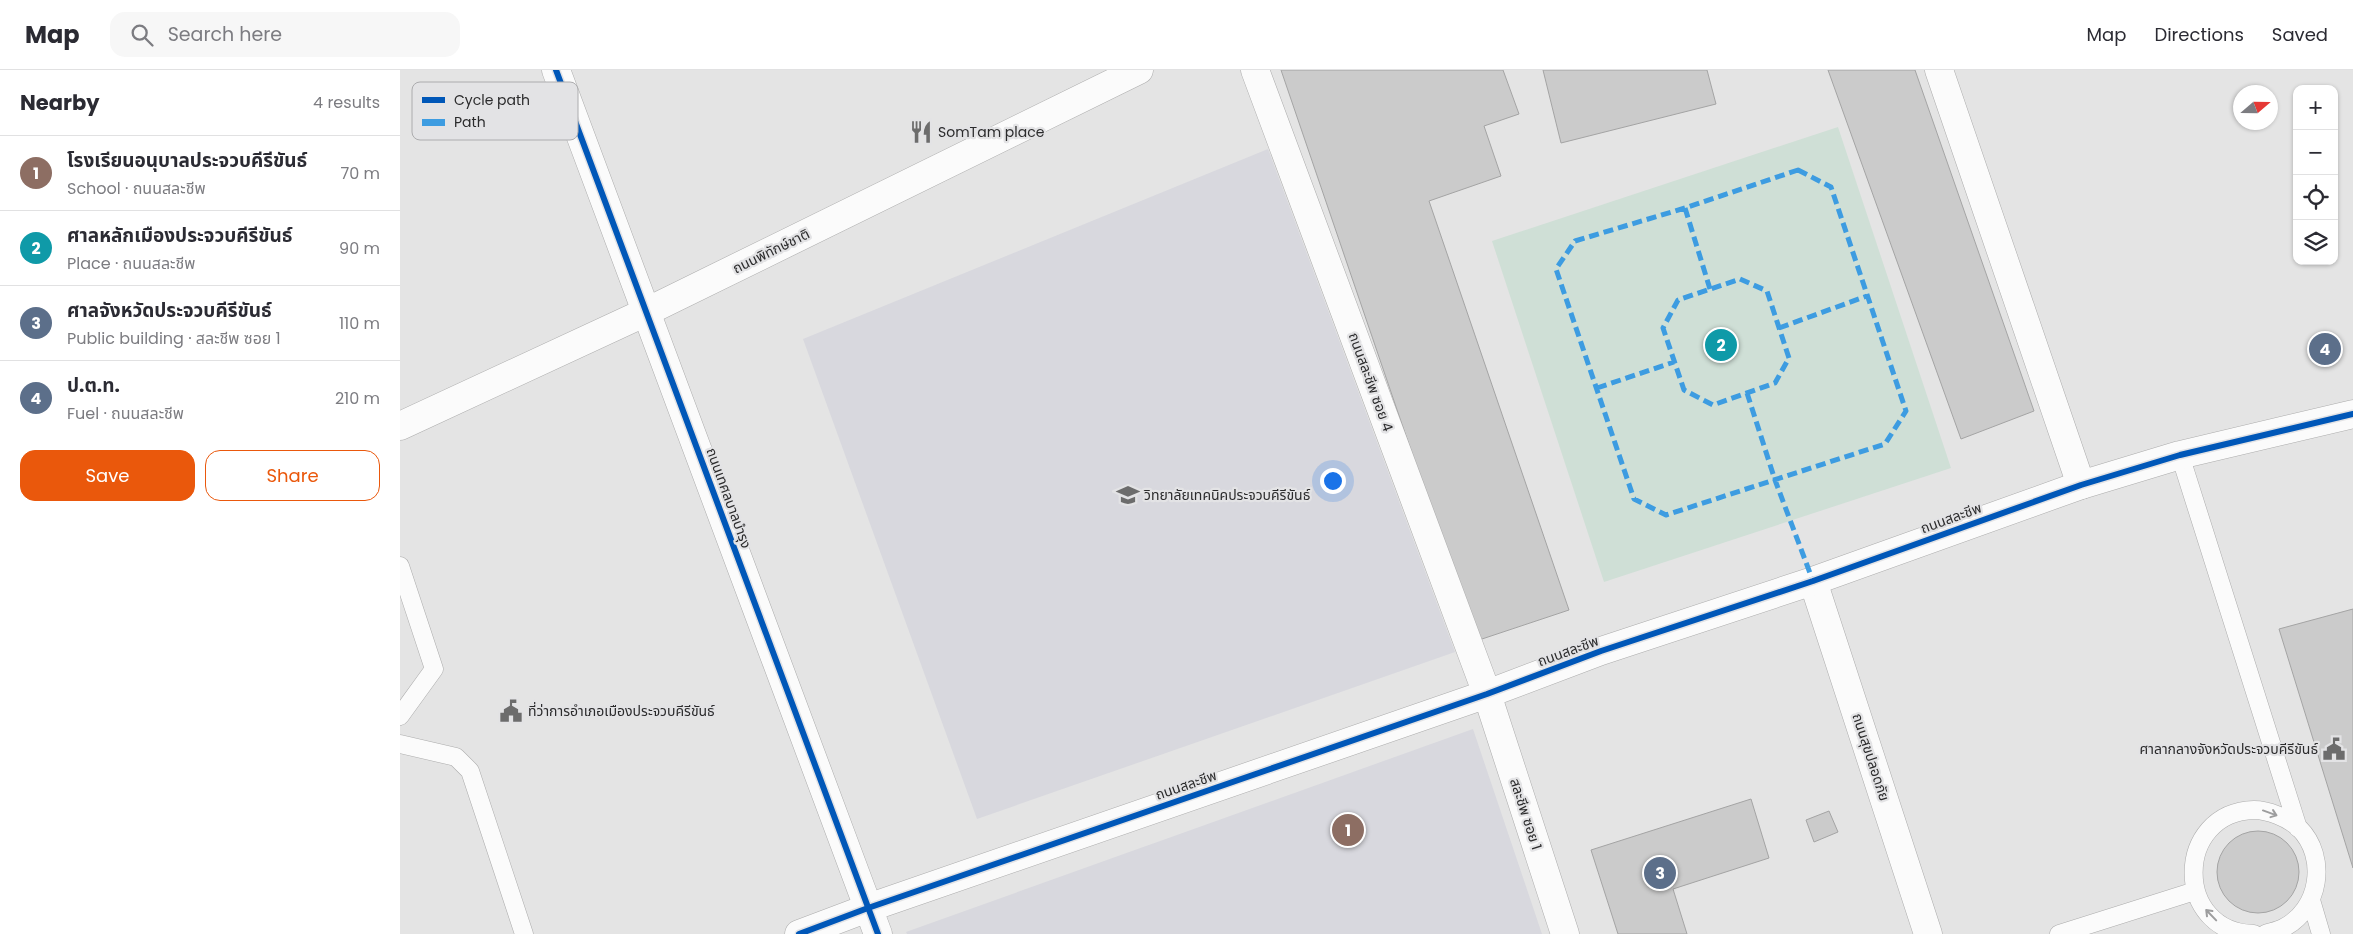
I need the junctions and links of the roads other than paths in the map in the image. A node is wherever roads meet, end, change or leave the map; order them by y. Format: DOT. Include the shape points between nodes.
graph roads {
  1 [pos="556,70"];
  2 [pos="1139,70"];
  3 [pos="1255,70"];
  4 [pos="1939,70"];
  5 [pos="560,82"];
  6 [pos="578,129"];
  7 [pos="646,312"];
  8 [pos="2353,414"];
  9 [pos="400,426"];
  10 [pos="2180,455"];
  11 [pos="2081,485"];
  12 [pos="400,566"];
  13 [pos="1813,581"];
  14 [pos="1487,694"];
  15 [pos="400,716"];
  16 [pos="400,744"];
  17 [pos="2298,828"];
  18 [pos="2195,891"];
  19 [pos="2311,900"];
  20 [pos="868,908"];
  21 [pos="524,934"];
  22 [pos="799,934"];
  23 [pos="878,934"];
  24 [pos="1565,934"];
  25 [pos="1928,934"];
  26 [pos="2059,934"];
  27 [pos="2254,934"];
  28 [pos="2265,934"];
  29 [pos="2321,934"];
  1 -- 5 [label="street, ถนนเทศลบาลบำรุง"];
  2 -- 7 [label="street, ถนนพิทักษ์ชาติ"];
  3 -- 14 [label="street, ถนนสละชีพ ซอย 4"];
  4 -- 11 [label="street"];
  6 -- 7 [label="street, ถนนเทศลบาลบำรุง"];
  7 -- 9 [label="street, ถนนพิทักษ์ชาติ"];
  7 -- 20 [label="street, ถนนเทศลบาลบำรุง"];
  8 -- 10 [label="street, ถนนสละชีพ"];
  10 -- 11 [label="street, ถนนสละชีพ"];
  10 -- 17 [label="lane"];
  11 -- 13 [label="street, ถนนสละชีพ"];
  12 -- 15 [label="lane" via="434,669"];
  13 -- 14 [label="street, ถนนสละชีพ" via="1601,651"];
  13 -- 25 [label="street, ถนนสุขปลอดภัย"];
  14 -- 20 [label="street, ถนนสละชีพ"];
  14 -- 24 [label="street, สละชีพ ซอย 1"];
  16 -- 21 [label="lane" via="456,757 470,771"];
  18 -- 17 [label="lane, one-way" via="2192,870 2196,850 2207,832 2222,818 2242,811 2262,810"];
  17 -- 19 [label="lane" via="2310,843 2316,862 2317,881"];
  18 -- 26 [label="lane"];
  27 -- 18 [label="lane, one-way" via="2228,929 2213,919"];
  19 -- 28 [label="lane" via="2299,916 2283,928"];
  19 -- 29 [label="lane"];
  20 -- 22 [label="street, ถนนสละชีพ"];
  20 -- 23 [label="street, ถนนเทศลบาลบำรุง"];
}
